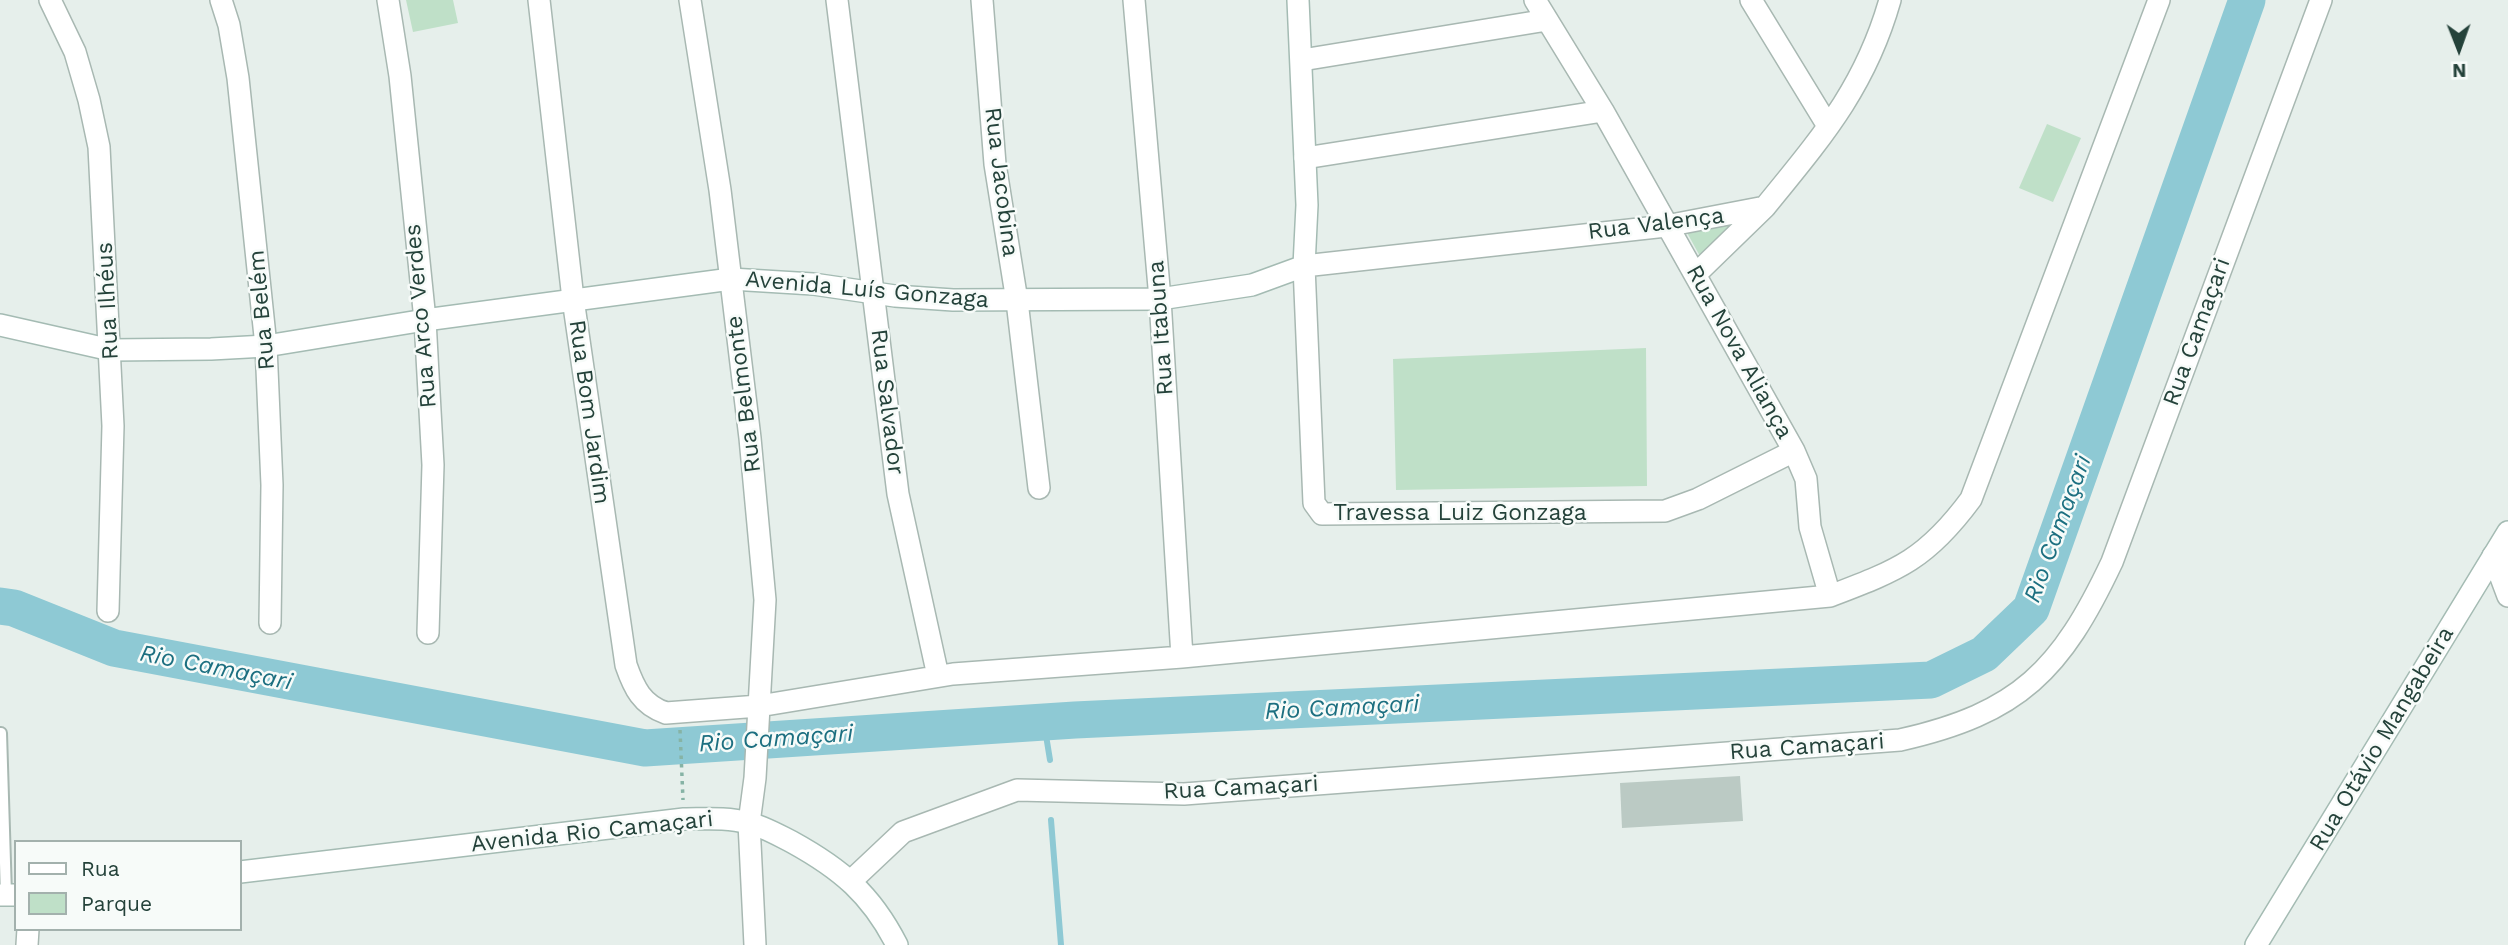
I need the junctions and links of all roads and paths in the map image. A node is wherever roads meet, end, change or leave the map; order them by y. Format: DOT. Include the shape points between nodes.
graph roads {
  1 [pos="50,0"];
  2 [pos="221,0"];
  3 [pos="388,0"];
  4 [pos="539,0"];
  5 [pos="690,0"];
  6 [pos="837,0"];
  7 [pos="982,0"];
  8 [pos="1134,0"];
  9 [pos="1298,0"];
  10 [pos="1535,0"];
  11 [pos="1751,0"];
  12 [pos="1891,0"];
  13 [pos="2159,0"];
  14 [pos="2321,0"];
  15 [pos="1547,20"];
  16 [pos="1302,60"];
  17 [pos="1603,111"];
  18 [pos="1828,127"];
  19 [pos="1305,158"];
  20 [pos="1765,207"];
  21 [pos="1665,226"];
  22 [pos="1304,265"];
  23 [pos="1696,274"];
  24 [pos="731,279"];
  25 [pos="873,292"];
  26 [pos="573,299"];
  27 [pos="1160,299"];
  28 [pos="1017,301"];
  29 [pos="425,320"];
  30 [pos="0,325"];
  31 [pos="266,346"];
  32 [pos="110,350"];
  33 [pos="1794,451"];
  34 [pos="1039,488"];
  35 [pos="2508,532"];
  36 [pos="2501,557"];
  37 [pos="1830,596"];
  38 [pos="2508,596"];
  39 [pos="108,611"];
  40 [pos="270,623"];
  41 [pos="428,633"];
  42 [pos="1182,657"];
  43 [pos="938,676"];
  44 [pos="759,706"];
  45 [pos="1,733"];
  46 [pos="680,738"];
  47 [pos="684,819"];
  48 [pos="749,823"];
  49 [pos="242,872"];
  50 [pos="851,881"];
  51 [pos="7,895"];
  52 [pos="755,945"];
  53 [pos="897,945"];
  54 [pos="2256,945"];
  1 -- 32 [label="street, Rua Ilhéus" via="75,52 99,147"];
  2 -- 31 [label="street, Rua Belém" via="238,78"];
  3 -- 29 [label="street, Rua Arco Verdes"];
  4 -- 26 [label="street, Rua Bom Jardim"];
  5 -- 24 [label="street, Rua Belmonte"];
  6 -- 25 [label="street, Rua Salvador"];
  7 -- 28 [label="street, Rua Jacobina" via="995,164"];
  8 -- 27 [label="street, Rua Itabuna"];
  9 -- 16 [label="street"];
  10 -- 15 [label="street, Rua Nova Aliança"];
  11 -- 18 [label="street"];
  12 -- 18 [label="street" via="1864,72"];
  13 -- 37 [label="street, Rua Bom Jardim" via="1970,499 1927,549 1895,571"];
  14 -- 50 [label="street, Rua Camaçari" via="2107,572 2088,612 2053,662 1988,711 1945,730 1900,740 1184,794 1017,790 903,832"];
  15 -- 16 [label="street"];
  15 -- 17 [label="street, Rua Nova Aliança"];
  16 -- 19 [label="street"];
  17 -- 19 [label="street"];
  17 -- 21 [label="street, Rua Nova Aliança"];
  18 -- 20 [label="street"];
  19 -- 22 [label="street"];
  20 -- 21 [label="street, Rua Valença"];
  20 -- 23 [label="street"];
  21 -- 22 [label="street, Rua Valença"];
  21 -- 23 [label="street, Rua Nova Aliança"];
  22 -- 27 [label="street, Avenida Luís Gonzaga" via="1252,285"];
  22 -- 33 [label="street, Travessa Luiz Gonzaga" via="1314,503 1322,514 1665,511"];
  23 -- 33 [label="street, Rua Nova Aliança"];
  24 -- 25 [label="street, Avenida Luís Gonzaga"];
  24 -- 26 [label="street, Avenida Luís Gonzaga"];
  24 -- 44 [label="street, Rua Belmonte" via="765,600"];
  25 -- 28 [label="street, Avenida Luís Gonzaga"];
  25 -- 43 [label="street, Rua Salvador" via="900,506"];
  26 -- 29 [label="street, Avenida Luís Gonzaga"];
  26 -- 44 [label="street, Rua Bom Jardim" via="615,601 633,684 653,709 666,713"];
  27 -- 28 [label="street, Avenida Luís Gonzaga"];
  27 -- 42 [label="street, Rua Itabuna"];
  28 -- 34 [label="street, Rua Jacobina"];
  29 -- 31 [label="street, Avenida Luís Gonzaga"];
  29 -- 41 [label="street, Rua Arco Verdes" via="433,464"];
  30 -- 32 [label="street, Avenida Luís Gonzaga"];
  31 -- 32 [label="street, Avenida Luís Gonzaga"];
  31 -- 40 [label="street, Rua Belém" via="272,485"];
  32 -- 39 [label="street, Rua Ilhéus" via="113,483"];
  33 -- 37 [label="street, Rua Nova Aliança" via="1806,480 1810,527"];
  35 -- 36 [label="street, Rua Otávio Mangabeira"];
  36 -- 38 [label="street"];
  36 -- 54 [label="street, Rua Otávio Mangabeira"];
  37 -- 42 [label="street, Rua Bom Jardim"];
  42 -- 43 [label="street, Rua Bom Jardim"];
  43 -- 44 [label="street, Rua Bom Jardim"];
  44 -- 48 [label="street"];
  45 -- 51 [label="lane"];
  46 -- 47 [label="path"];
  47 -- 48 [label="street, Avenida Rio Camaçari"];
  47 -- 49 [label="street, Avenida Rio Camaçari"];
  48 -- 50 [label="street, Avenida Rio Camaçari" via="823,859"];
  48 -- 52 [label="street"];
  50 -- 53 [label="street, Avenida Rio Camaçari" via="873,905"];
}
